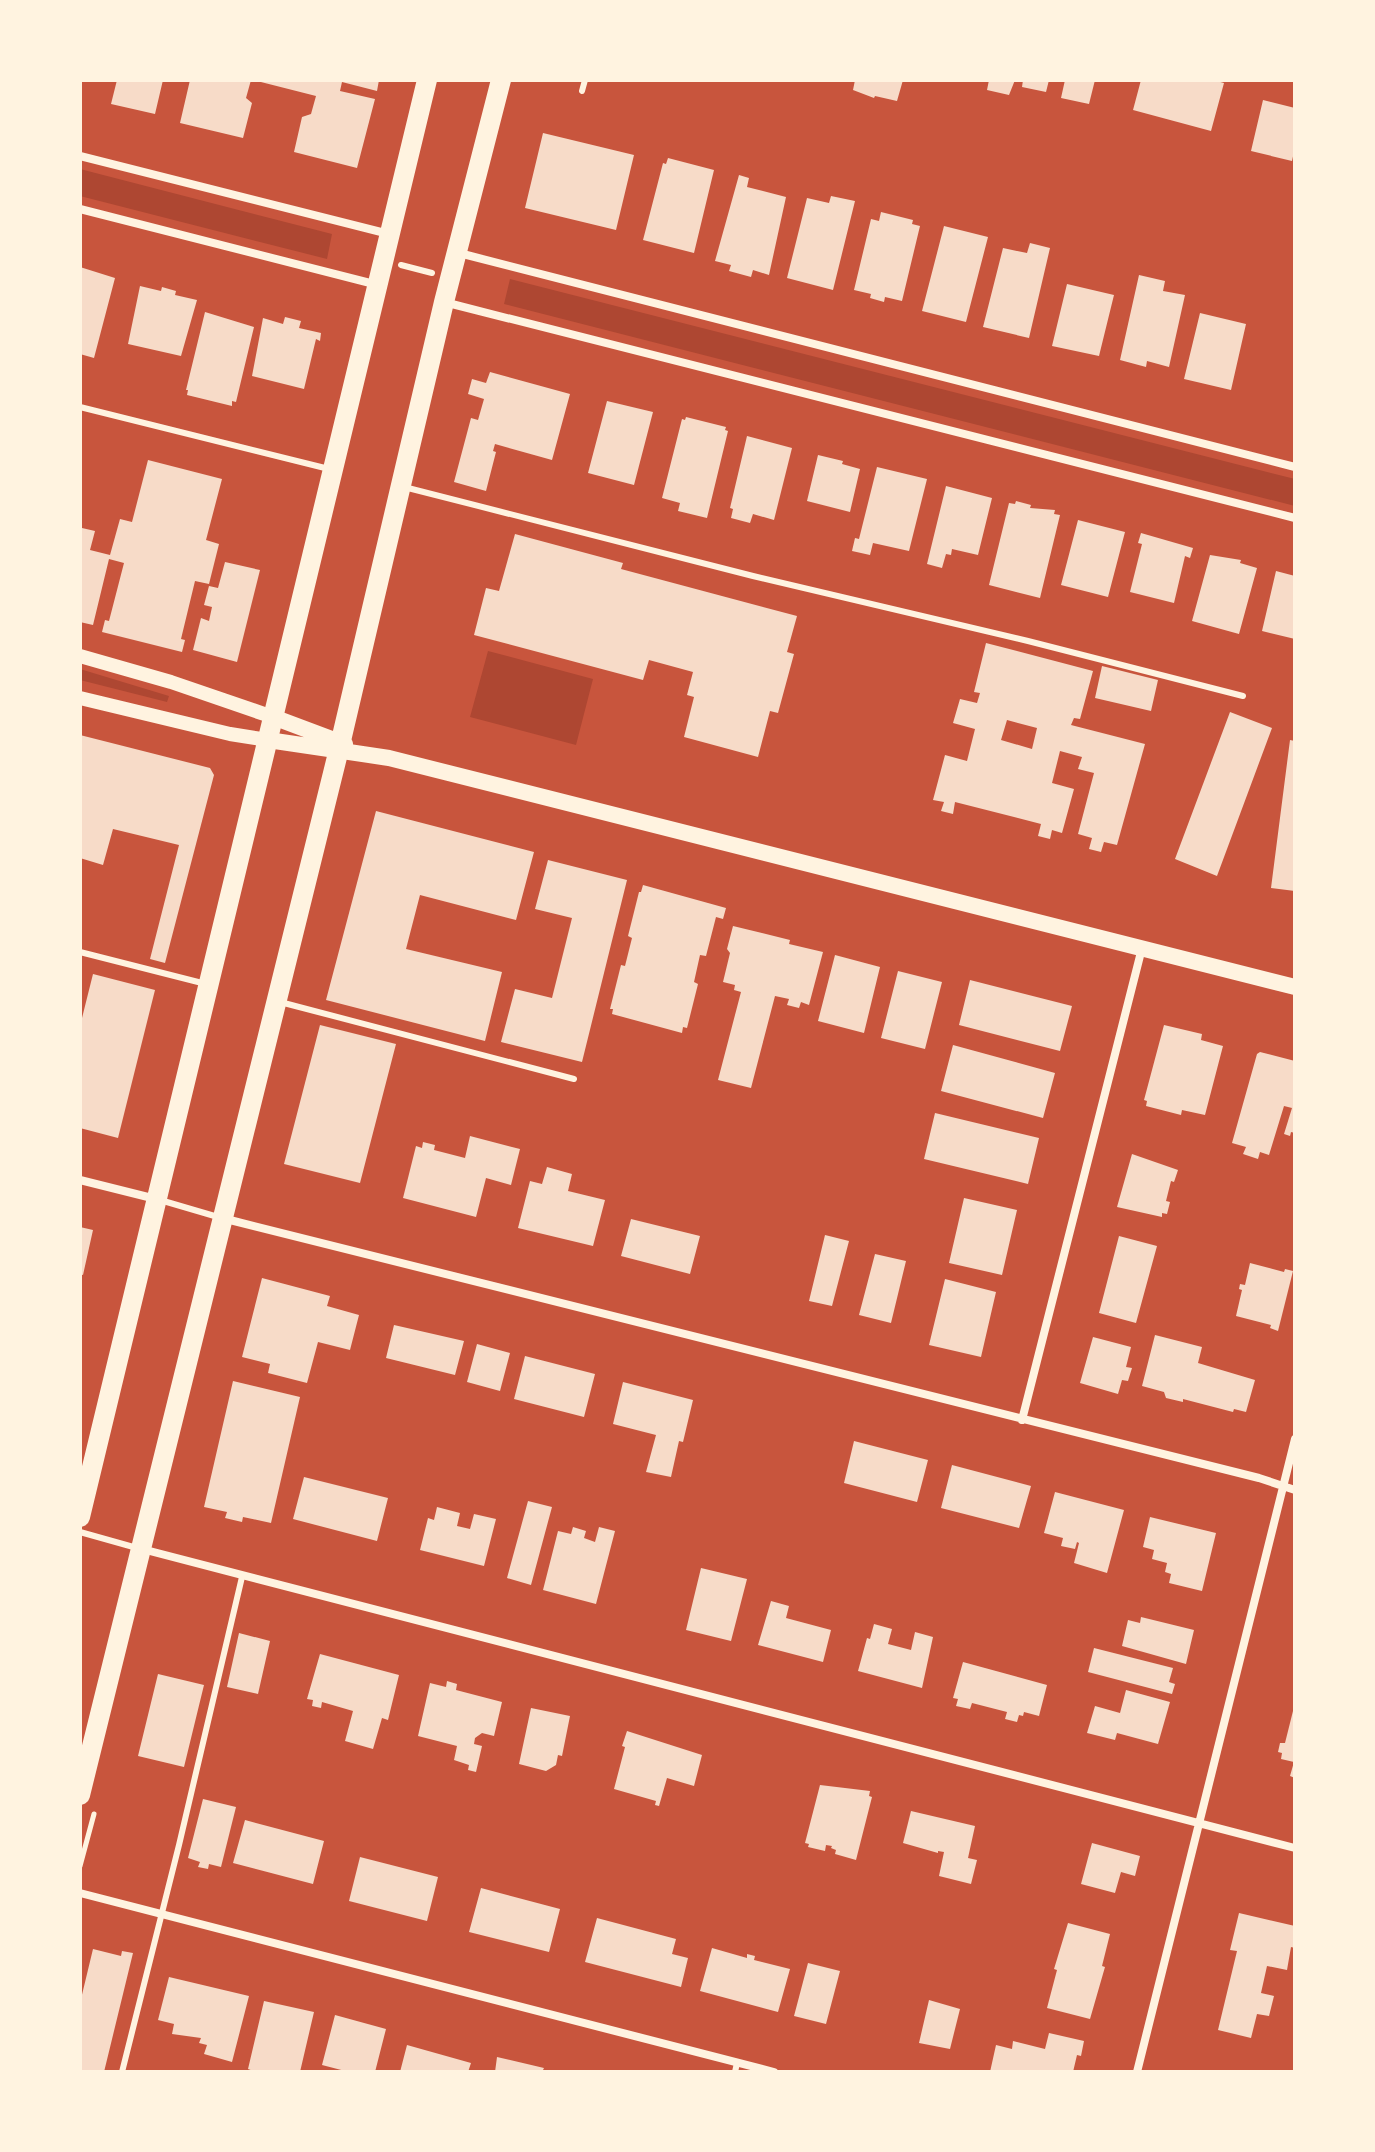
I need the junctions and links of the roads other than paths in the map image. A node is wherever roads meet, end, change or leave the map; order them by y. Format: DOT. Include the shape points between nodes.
graph roads {
  1 [pos="427,80"];
  2 [pos="501,80"];
  3 [pos="585,80"];
  4 [pos="582,91"];
  5 [pos="80,156"];
  6 [pos="80,209"];
  7 [pos="392,240"];
  8 [pos="456,252"];
  9 [pos="397,255"];
  10 [pos="401,265"];
  11 [pos="432,273"];
  12 [pos="378,285"];
  13 [pos="444,302"];
  14 [pos="80,407"];
  15 [pos="1295,467"];
  16 [pos="333,470"];
  17 [pos="400,486"];
  18 [pos="1295,518"];
  19 [pos="80,656"];
  20 [pos="1243,696"];
  21 [pos="80,698"];
  22 [pos="273,717"];
  23 [pos="268,740"];
  24 [pos="339,746"];
  25 [pos="1142,948"];
  26 [pos="80,952"];
  27 [pos="209,985"];
  28 [pos="1295,987"];
  29 [pos="276,1001"];
  30 [pos="574,1079"];
  31 [pos="80,1180"];
  32 [pos="157,1199"];
  33 [pos="222,1218"];
  34 [pos="1022,1420"];
  35 [pos="1295,1439"];
  36 [pos="1283,1486"];
  37 [pos="1295,1490"];
  38 [pos="80,1517"];
  39 [pos="80,1532"];
  40 [pos="141,1549"];
  41 [pos="242,1577"];
  42 [pos="80,1795"];
  43 [pos="1198,1822"];
  44 [pos="1295,1848"];
  45 [pos="80,1893"];
  46 [pos="162,1915"];
  47 [pos="736,2067"];
  48 [pos="768,2071"];
  49 [pos="122,2072"];
  50 [pos="1137,2072"];
  1 -- 7 [label="main road"];
  2 -- 8 [label="main road"];
  3 -- 4 [label="lane"];
  5 -- 7 [label="street"];
  6 -- 12 [label="street"];
  7 -- 12 [label="main road"];
  8 -- 11 [label="lane"];
  8 -- 13 [label="main road"];
  8 -- 15 [label="street"];
  9 -- 10 [label="lane"];
  10 -- 11 [label="lane"];
  10 -- 12 [label="lane"];
  11 -- 13 [label="lane"];
  12 -- 16 [label="main road"];
  13 -- 17 [label="main road"];
  13 -- 18 [label="street"];
  14 -- 16 [label="lane"];
  16 -- 22 [label="main road"];
  17 -- 20 [label="lane"];
  17 -- 24 [label="main road"];
  19 -- 22 [label="street"];
  21 -- 23 [label="street"];
  22 -- 23 [label="main road"];
  22 -- 24 [label="main road"];
  23 -- 24 [label="main road"];
  23 -- 27 [label="main road"];
  24 -- 25 [label="main road"];
  24 -- 29 [label="main road"];
  25 -- 28 [label="main road"];
  25 -- 34 [label="street"];
  26 -- 27 [label="lane"];
  27 -- 32 [label="main road"];
  29 -- 30 [label="lane"];
  29 -- 33 [label="main road"];
  31 -- 32 [label="street"];
  32 -- 33 [label="lane"];
  32 -- 38 [label="main road"];
  33 -- 34 [label="street"];
  33 -- 40 [label="main road"];
  34 -- 36 [label="street"];
  35 -- 36 [label="street"];
  36 -- 37 [label="street"];
  36 -- 43 [label="street"];
  39 -- 40 [label="lane"];
  40 -- 41 [label="street"];
  40 -- 42 [label="main road"];
  41 -- 43 [label="street"];
  41 -- 46 [label="lane"];
  43 -- 44 [label="street"];
  43 -- 50 [label="street"];
  45 -- 46 [label="street"];
  46 -- 47 [label="street"];
  46 -- 49 [label="lane"];
  47 -- 48 [label="street"];
}
